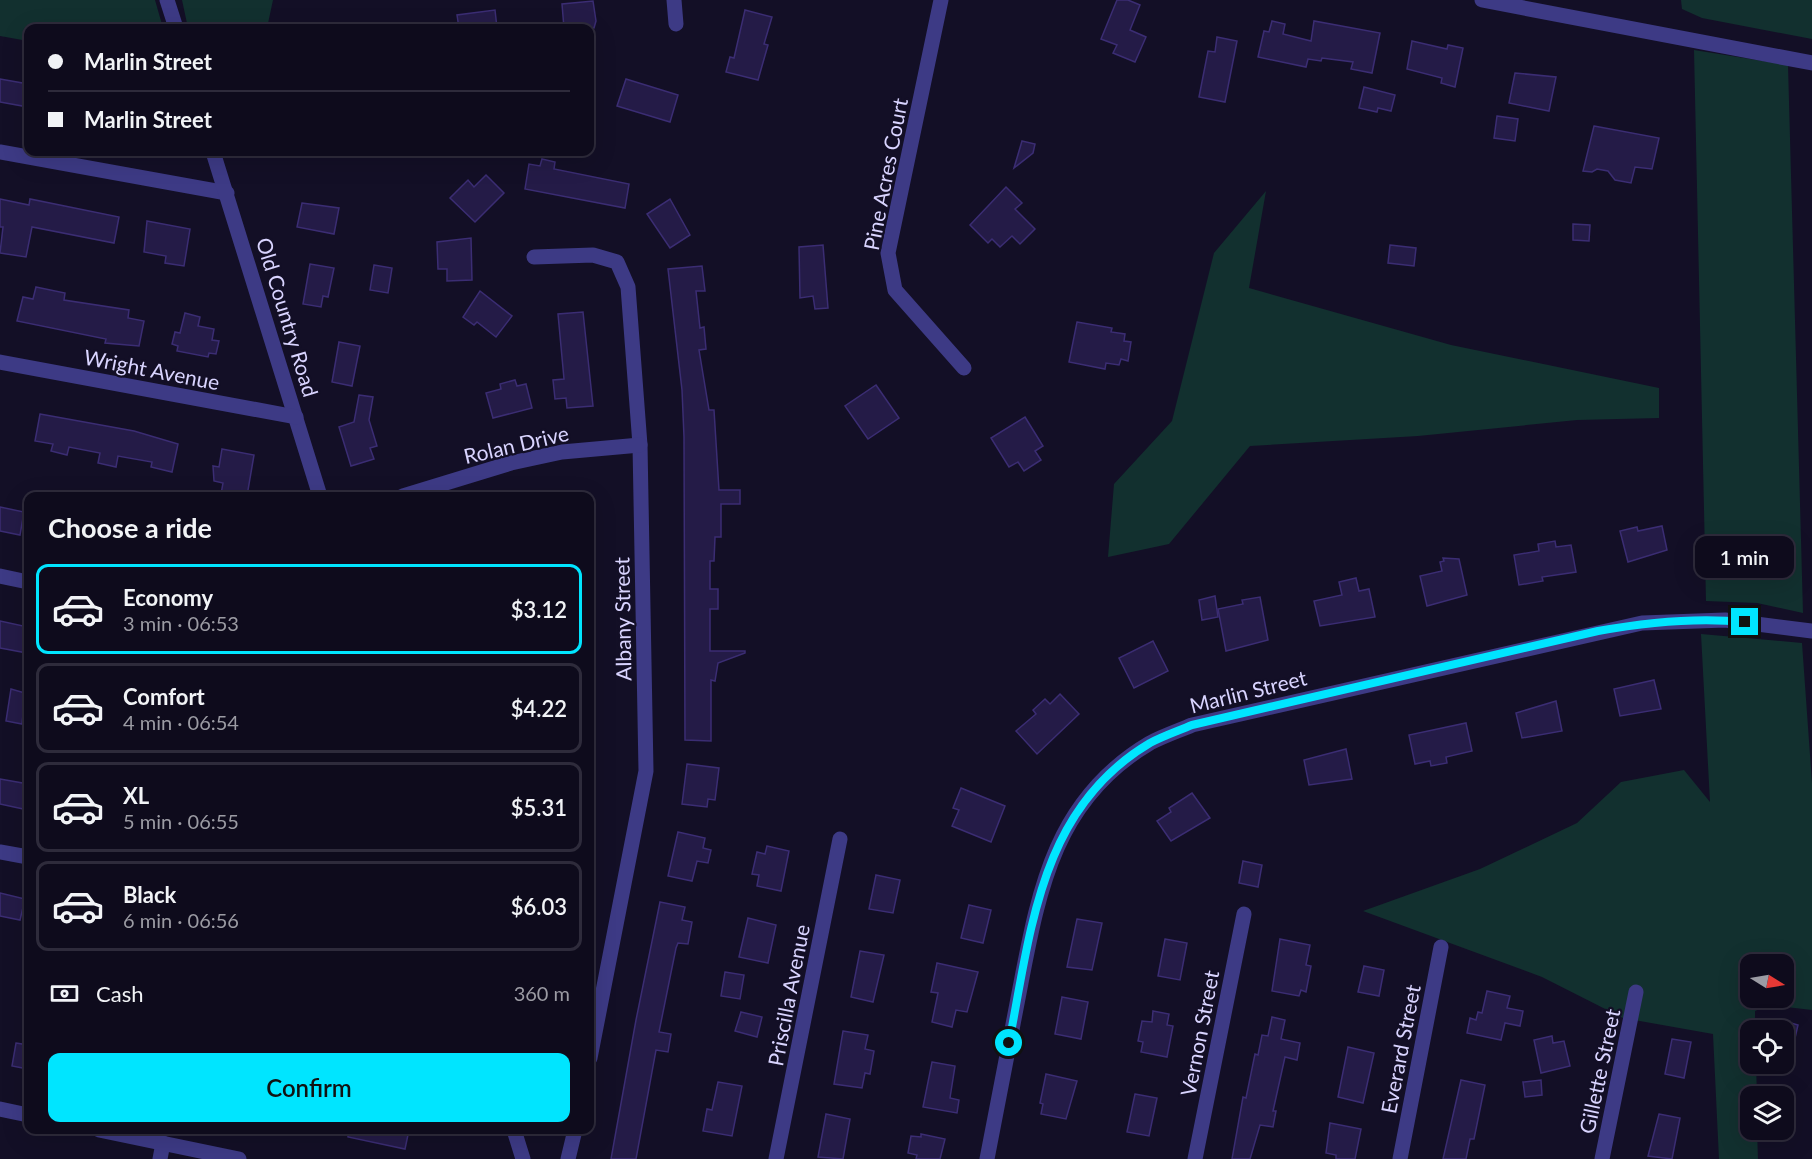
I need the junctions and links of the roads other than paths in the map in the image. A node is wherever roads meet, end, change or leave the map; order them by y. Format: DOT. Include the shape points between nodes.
graph roads {
  1 [pos="167,0"];
  2 [pos="674,0"];
  3 [pos="941,0"];
  4 [pos="1482,0"];
  5 [pos="175,24"];
  6 [pos="676,24"];
  7 [pos="1812,63"];
  8 [pos="0,152"];
  9 [pos="214,156"];
  10 [pos="227,194"];
  11 [pos="534,257"];
  12 [pos="0,362"];
  13 [pos="964,368"];
  14 [pos="296,417"];
  15 [pos="640,445"];
  16 [pos="319,492"];
  17 [pos="418,492"];
  18 [pos="0,576"];
  19 [pos="24,581"];
  20 [pos="1812,631"];
  21 [pos="840,839"];
  22 [pos="0,852"];
  23 [pos="24,856"];
  24 [pos="1244,914"];
  25 [pos="1442,947"];
  26 [pos="1636,992"];
  27 [pos="594,1038"];
  28 [pos="0,1108"];
  29 [pos="24,1114"];
  30 [pos="119,1134"];
  31 [pos="515,1134"];
  32 [pos="574,1134"];
  33 [pos="163,1143"];
  34 [pos="160,1159"];
  35 [pos="239,1159"];
  36 [pos="523,1159"];
  37 [pos="568,1159"];
  38 [pos="776,1159"];
  39 [pos="987,1159"];
  40 [pos="1195,1159"];
  41 [pos="1400,1159"];
  42 [pos="1602,1159"];
  1 -- 5 [label="street"];
  2 -- 6 [label="street"];
  3 -- 13 [label="street, Pine Acres Court" via="888,254 895,290"];
  4 -- 7 [label="street"];
  8 -- 10 [label="street"];
  9 -- 10 [label="street, Old Country Road"];
  10 -- 14 [label="street, Old Country Road"];
  11 -- 15 [label="street, Albany Street" via="592,255 617,262 628,287"];
  12 -- 14 [label="street, Wright Avenue"];
  14 -- 16 [label="street, Old Country Road"];
  15 -- 17 [label="street, Rolan Drive" via="541,457"];
  15 -- 27 [label="street, Albany Street" via="646,771"];
  18 -- 19 [label="street"];
  20 -- 39 [label="street, Marlin Street" via="1725,620 1642,623 1192,725 1151,743 1118,766 1089,795 1070,821 1052,858 1036,903"];
  21 -- 38 [label="street, Priscilla Avenue"];
  22 -- 23 [label="street"];
  24 -- 40 [label="street, Vernon Street"];
  25 -- 41 [label="street, Everard Street"];
  26 -- 42 [label="street, Gillette Street"];
  28 -- 29 [label="street"];
  30 -- 33 [label="street"];
  31 -- 36 [label="street"];
  32 -- 37 [label="street"];
  33 -- 34 [label="street"];
  33 -- 35 [label="street"];
}
